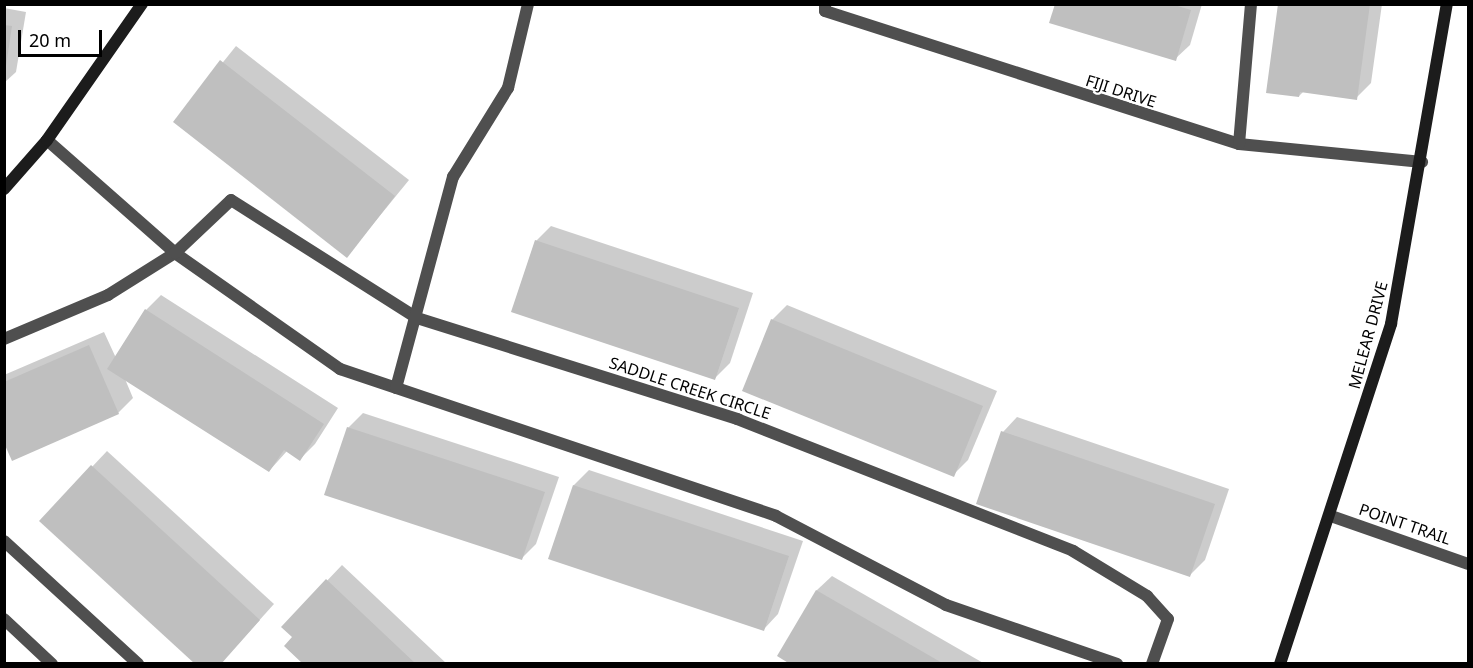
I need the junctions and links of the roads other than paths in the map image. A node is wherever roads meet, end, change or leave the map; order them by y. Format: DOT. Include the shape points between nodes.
graph roads {
  1 [pos="142,4"];
  2 [pos="528,4"];
  3 [pos="825,4"];
  4 [pos="1251,4"];
  5 [pos="1447,4"];
  6 [pos="47,140"];
  7 [pos="1239,144"];
  8 [pos="1422,162"];
  9 [pos="4,189"];
  10 [pos="175,253"];
  11 [pos="417,318"];
  12 [pos="4,339"];
  13 [pos="396,388"];
  14 [pos="1331,516"];
  15 [pos="4,541"];
  16 [pos="1468,564"];
  17 [pos="4,619"];
  18 [pos="52,663"];
  19 [pos="138,663"];
  20 [pos="1117,663"];
  21 [pos="1152,663"];
  22 [pos="1280,663"];
  1 -- 6 [label="street"];
  2 -- 11 [label="lane" via="508,88 453,177"];
  3 -- 7 [label="lane, FIJI DRIVE" via="825,11"];
  4 -- 7 [label="lane"];
  5 -- 8 [label="street, MELEAR DRIVE"];
  6 -- 9 [label="street"];
  6 -- 10 [label="lane"];
  7 -- 8 [label="lane, FIJI DRIVE"];
  8 -- 14 [label="street, MELEAR DRIVE" via="1391,324"];
  10 -- 11 [label="lane, SADDLE CREEK CIRCLE" via="231,200"];
  10 -- 12 [label="lane, SADDLE CREEK CIRCLE" via="108,295"];
  10 -- 13 [label="lane" via="340,369"];
  11 -- 13 [label="lane"];
  11 -- 21 [label="lane, SADDLE CREEK CIRCLE" via="737,419 1072,551 1147,596 1168,619"];
  13 -- 20 [label="lane" via="776,516 946,604"];
  14 -- 16 [label="lane, POINT TRAIL"];
  14 -- 22 [label="street, MELEAR DRIVE"];
  15 -- 19 [label="lane"];
  17 -- 18 [label="lane"];
}
